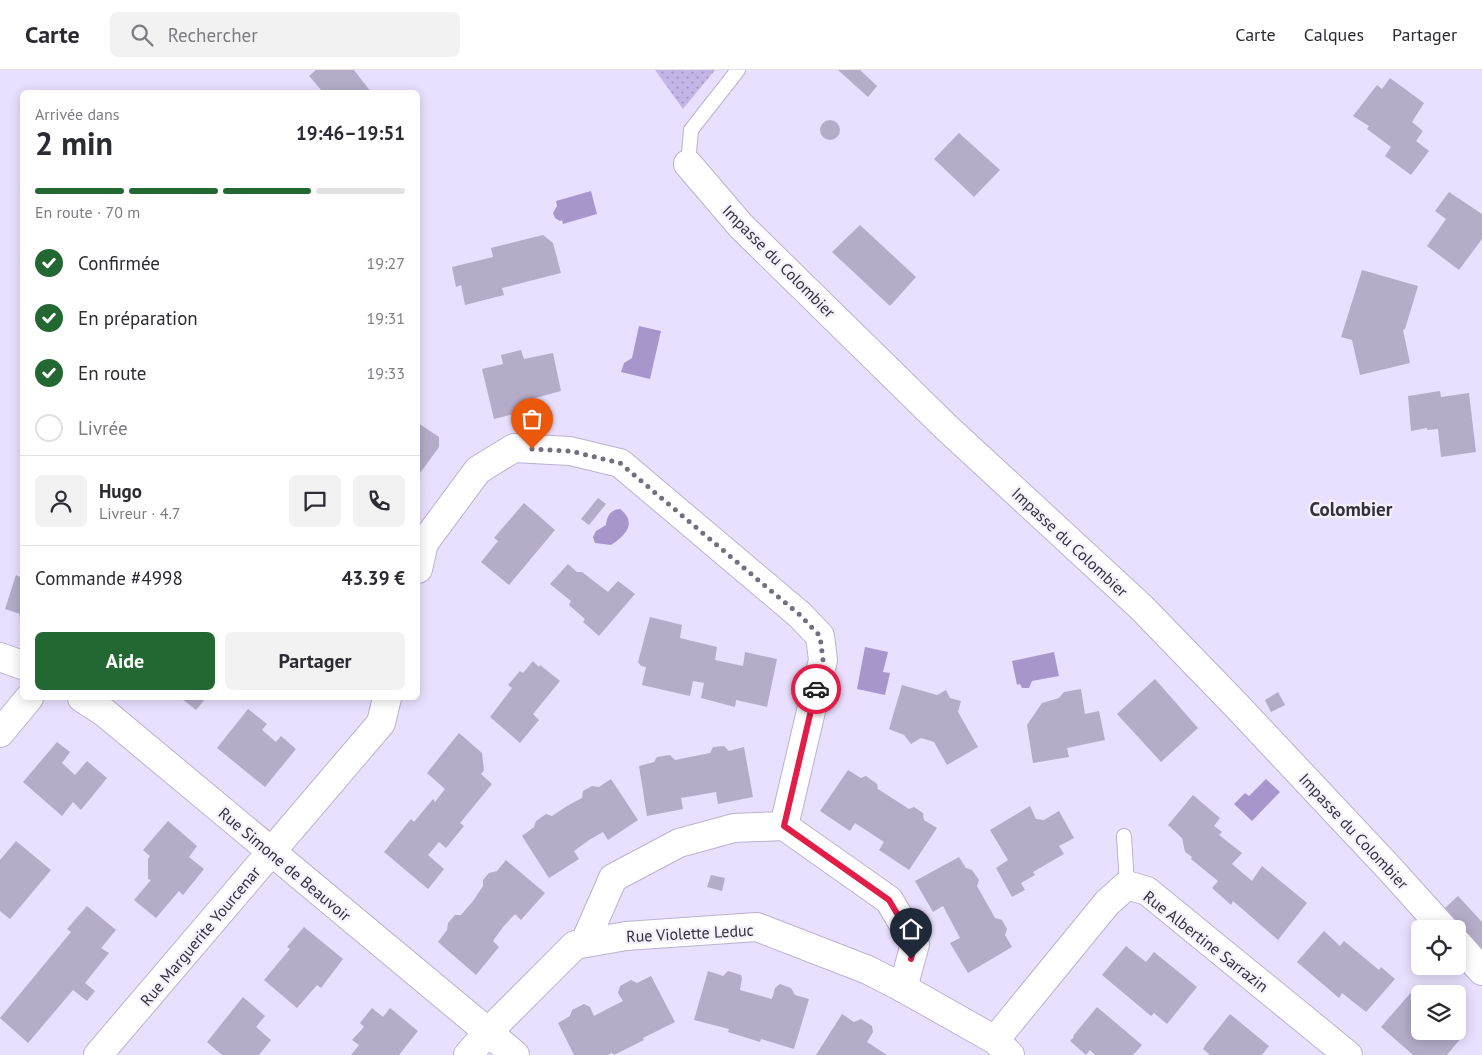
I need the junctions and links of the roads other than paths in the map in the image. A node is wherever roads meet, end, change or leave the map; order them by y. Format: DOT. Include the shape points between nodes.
graph roads {
  1 [pos="738,70"];
  2 [pos="688,164"];
  3 [pos="420,560"];
  4 [pos="0,657"];
  5 [pos="20,664"];
  6 [pos="27,700"];
  7 [pos="85,700"];
  8 [pos="387,700"];
  9 [pos="0,733"];
  10 [pos="784,826"];
  11 [pos="1124,836"];
  12 [pos="271,852"];
  13 [pos="1128,885"];
  14 [pos="1436,920"];
  15 [pos="585,942"];
  16 [pos="1466,953"];
  17 [pos="1482,971"];
  18 [pos="903,988"];
  19 [pos="488,1032"];
  20 [pos="1002,1048"];
  21 [pos="98,1055"];
  22 [pos="468,1055"];
  23 [pos="515,1055"];
  24 [pos="1348,1055"];
  1 -- 2 [label="lane" via="690,130"];
  2 -- 14 [label="street, Impasse du Colombier" via="741,226 947,428 1141,607"];
  3 -- 10 [label="street" via="424,542 478,470 514,448 570,451 620,463 800,615 820,636 823,660"];
  4 -- 5 [label="street"];
  6 -- 9 [label="street"];
  7 -- 12 [label="street, Rue Simone de Beauvoir" via="105,713"];
  8 -- 12 [label="street, Rue Marguerite Yourcenar" via="381,723"];
  10 -- 15 [label="street" via="734,828 679,843 613,878"];
  10 -- 18 [label="street" via="889,900 915,944"];
  11 -- 13 [label="lane"];
  12 -- 19 [label="street, Rue Simone de Beauvoir"];
  12 -- 21 [label="street, Rue Marguerite Yourcenar"];
  13 -- 20 [label="street, Rue Albertine Sarrazin" via="1107,903"];
  13 -- 24 [label="street, Rue Albertine Sarrazin" via="1147,891"];
  15 -- 18 [label="street, Rue Violette Leduc" via="757,927 868,970"];
  15 -- 19 [label="street, Rue Violette Leduc" via="575,945"];
  16 -- 17 [label="street"];
  18 -- 20 [label="street, Rue Violette Leduc"];
  19 -- 22 [label="street, Rue Violette Leduc"];
  19 -- 23 [label="street, Rue Simone de Beauvoir"];
}
